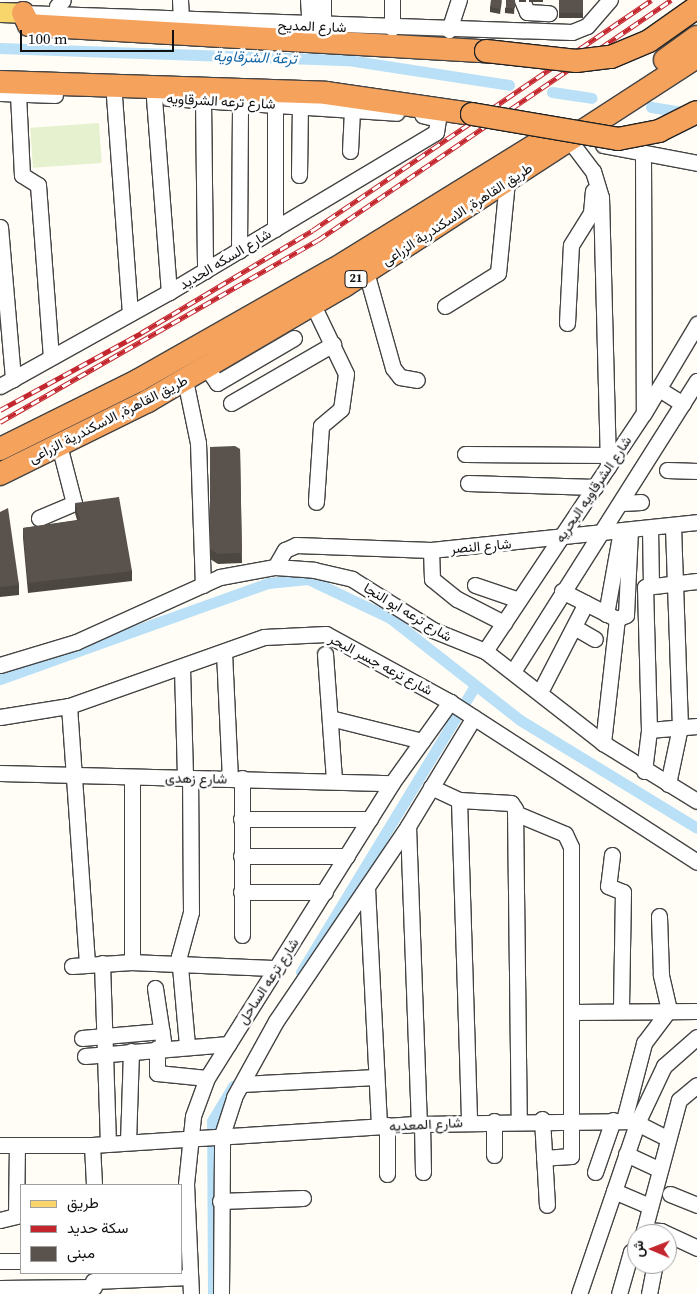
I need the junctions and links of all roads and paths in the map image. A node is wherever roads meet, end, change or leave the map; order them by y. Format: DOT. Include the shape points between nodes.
graph roads {
  1 [pos="180,0"];
  2 [pos="308,0"];
  3 [pos="323,0"];
  4 [pos="392,0"];
  5 [pos="459,0"];
  6 [pos="522,0"];
  7 [pos="610,0"];
  8 [pos="58,5"];
  9 [pos="549,6"];
  10 [pos="697,7"];
  11 [pos="0,12"];
  12 [pos="23,13"];
  13 [pos="181,19"];
  14 [pos="316,26"];
  15 [pos="392,28"];
  16 [pos="449,30"];
  17 [pos="548,32"];
  18 [pos="697,37"];
  19 [pos="693,62"];
  20 [pos="9,88"];
  21 [pos="0,93"];
  22 [pos="114,96"];
  23 [pos="154,98"];
  24 [pos="203,100"];
  25 [pos="240,102"];
  26 [pos="275,104"];
  27 [pos="300,106"];
  28 [pos="352,110"];
  29 [pos="697,112"];
  30 [pos="439,122"];
  31 [pos="572,140"];
  32 [pos="350,151"];
  33 [pos="643,154"];
  34 [pos="697,163"];
  35 [pos="593,171"];
  36 [pos="299,175"];
  37 [pos="507,182"];
  38 [pos="0,227"];
  39 [pos="275,229"];
  40 [pos="239,251"];
  41 [pos="205,270"];
  42 [pos="366,272"];
  43 [pos="168,292"];
  44 [pos="313,305"];
  45 [pos="445,306"];
  46 [pos="130,313"];
  47 [pos="567,324"];
  48 [pos="697,324"];
  49 [pos="294,338"];
  50 [pos="693,341"];
  51 [pos="333,344"];
  52 [pos="51,356"];
  53 [pos="207,368"];
  54 [pos="185,380"];
  55 [pos="417,380"];
  56 [pos="697,381"];
  57 [pos="7,382"];
  58 [pos="659,389"];
  59 [pos="690,398"];
  60 [pos="231,403"];
  61 [pos="644,413"];
  62 [pos="59,445"];
  63 [pos="0,449"];
  64 [pos="465,454"];
  65 [pos="608,461"];
  66 [pos="667,470"];
  67 [pos="697,471"];
  68 [pos="0,474"];
  69 [pos="468,483"];
  70 [pos="595,487"];
  71 [pos="316,502"];
  72 [pos="641,502"];
  73 [pos="622,503"];
  74 [pos="39,518"];
  75 [pos="697,522"];
  76 [pos="673,525"];
  77 [pos="650,528"];
  78 [pos="626,531"];
  79 [pos="600,534"];
  80 [pos="560,538"];
  81 [pos="431,550"];
  82 [pos="275,567"];
  83 [pos="697,581"];
  84 [pos="675,583"];
  85 [pos="203,585"];
  86 [pos="475,585"];
  87 [pos="651,585"];
  88 [pos="611,588"];
  89 [pos="627,588"];
  90 [pos="562,592"];
  91 [pos="519,600"];
  92 [pos="586,603"];
  93 [pos="611,616"];
  94 [pos="504,623"];
  95 [pos="574,627"];
  96 [pos="595,639"];
  97 [pos="485,651"];
  98 [pos="224,652"];
  99 [pos="325,654"];
  100 [pos="0,665"];
  101 [pos="182,668"];
  102 [pos="514,670"];
  103 [pos="540,692"];
  104 [pos="450,702"];
  105 [pos="69,706"];
  106 [pos="0,716"];
  107 [pos="474,717"];
  108 [pos="330,718"];
  109 [pos="697,726"];
  110 [pos="680,727"];
  111 [pos="649,730"];
  112 [pos="422,741"];
  113 [pos="603,743"];
  114 [pos="644,771"];
  115 [pos="0,773"];
  116 [pos="76,775"];
  117 [pos="132,777"];
  118 [pos="188,778"];
  119 [pos="236,778"];
  120 [pos="334,781"];
  121 [pos="392,783"];
  122 [pos="668,784"];
  123 [pos="431,787"];
  124 [pos="459,800"];
  125 [pos="697,801"];
  126 [pos="515,813"];
  127 [pos="241,819"];
  128 [pos="370,819"];
  129 [pos="408,826"];
  130 [pos="612,855"];
  131 [pos="241,856"];
  132 [pos="346,856"];
  133 [pos="697,862"];
  134 [pos="367,888"];
  135 [pos="241,892"];
  136 [pos="326,892"];
  137 [pos="659,916"];
  138 [pos="242,935"];
  139 [pos="132,962"];
  140 [pos="179,962"];
  141 [pos="102,963"];
  142 [pos="276,968"];
  143 [pos="155,988"];
  144 [pos="669,1010"];
  145 [pos="621,1011"];
  146 [pos="572,1012"];
  147 [pos="697,1012"];
  148 [pos="162,1031"];
  149 [pos="104,1036"];
  150 [pos="697,1037"];
  151 [pos="82,1038"];
  152 [pos="228,1044"];
  153 [pos="186,1045"];
  154 [pos="161,1047"];
  155 [pos="131,1051"];
  156 [pos="105,1054"];
  157 [pos="85,1056"];
  158 [pos="376,1077"];
  159 [pos="206,1078"];
  160 [pos="242,1084"];
  161 [pos="697,1085"];
  162 [pos="542,1119"];
  163 [pos="572,1119"];
  164 [pos="519,1120"];
  165 [pos="494,1121"];
  166 [pos="628,1121"];
  167 [pos="469,1122"];
  168 [pos="421,1124"];
  169 [pos="383,1126"];
  170 [pos="219,1135"];
  171 [pos="192,1136"];
  172 [pos="667,1138"];
  173 [pos="128,1142"];
  174 [pos="108,1144"];
  175 [pos="0,1145"];
  176 [pos="92,1145"];
  177 [pos="17,1148"];
  178 [pos="626,1154"];
  179 [pos="494,1155"];
  180 [pos="544,1158"];
  181 [pos="658,1169"];
  182 [pos="423,1172"];
  183 [pos="595,1172"];
  184 [pos="387,1174"];
  185 [pos="94,1184"];
  186 [pos="614,1191"];
  187 [pos="670,1194"];
  188 [pos="303,1198"];
  189 [pos="220,1201"];
  190 [pos="547,1205"];
  191 [pos="697,1205"];
  192 [pos="650,1206"];
  193 [pos="0,1220"];
  194 [pos="645,1224"];
  195 [pos="677,1238"];
  196 [pos="697,1248"];
  197 [pos="0,1261"];
  198 [pos="20,1261"];
  199 [pos="627,1266"];
  200 [pos="653,1274"];
  201 [pos="190,1277"];
  202 [pos="94,1284"];
  203 [pos="0,1288"];
  204 [pos="191,1294"];
  205 [pos="221,1294"];
  206 [pos="579,1294"];
  207 [pos="619,1294"];
  208 [pos="649,1294"];
  1 -- 13 [label="street"];
  2 -- 14 [label="street"];
  3 -- 14 [label="street"];
  4 -- 15 [label="street"];
  5 -- 16 [label="street"];
  6 -- 9 [label="street" via="527,12"];
  7 -- 17 [label="street, شارع المديح" via="584,29"];
  8 -- 12 [label="street, شارع المديح"];
  8 -- 13 [label="street, شارع المديح"];
  9 -- 17 [label="street"];
  10 -- 12 [label="highway, bridge" via="649,41 610,57 576,61 486,51 35,26 25,24"];
  11 -- 12 [label="main road, شارع المديح"];
  13 -- 14 [label="street, شارع المديح"];
  14 -- 15 [label="street, شارع المديح"];
  15 -- 16 [label="street, شارع المديح"];
  16 -- 17 [label="street, شارع المديح"];
  18 -- 63 [label="highway, طريق القاهرة, الاسكندرية الزراعى / 21" via="557,132 333,270 139,380"];
  19 -- 31 [label="highway, طريق القاهرة, الاسكندرية الزراعى / 21"];
  20 -- 21 [label="street, شارع ترعه الشرقاويه"];
  20 -- 22 [label="street, شارع ترعه الشرقاويه"];
  20 -- 29 [label="highway, bridge" via="305,91 472,114 618,139 659,131"];
  20 -- 52 [label="street" via="22,174 38,185"];
  22 -- 23 [label="street, شارع ترعه الشرقاويه"];
  22 -- 46 [label="street"];
  23 -- 24 [label="street, شارع ترعه الشرقاويه"];
  23 -- 43 [label="street"];
  24 -- 25 [label="street, شارع ترعه الشرقاويه"];
  24 -- 41 [label="street"];
  25 -- 26 [label="street, شارع ترعه الشرقاويه"];
  25 -- 40 [label="street"];
  26 -- 27 [label="street, شارع ترعه الشرقاويه"];
  26 -- 39 [label="street"];
  27 -- 28 [label="street, شارع ترعه الشرقاويه"];
  27 -- 36 [label="street"];
  28 -- 30 [label="street, شارع ترعه الشرقاويه" via="434,116"];
  28 -- 32 [label="street"];
  30 -- 39 [label="street, شارع السكه الحديد" via="436,132"];
  31 -- 33 [label="street"];
  31 -- 35 [label="street"];
  31 -- 37 [label="highway, طريق القاهرة, الاسكندرية الزراعى / 21"];
  33 -- 34 [label="street"];
  33 -- 61 [label="street"];
  35 -- 47 [label="street" via="591,213 570,250"];
  35 -- 65 [label="street" via="601,197"];
  37 -- 42 [label="highway, طريق القاهرة, الاسكندرية الزراعى / 21"];
  37 -- 45 [label="street" via="498,273"];
  38 -- 57 [label="street"];
  39 -- 40 [label="street, شارع السكه الحديد"];
  40 -- 41 [label="street, شارع السكه الحديد"];
  41 -- 43 [label="street, شارع السكه الحديد"];
  42 -- 44 [label="highway, طريق القاهرة, الاسكندرية الزراعى / 21"];
  42 -- 55 [label="street" via="393,368 400,377"];
  43 -- 46 [label="street, شارع السكه الحديد"];
  44 -- 51 [label="street"];
  44 -- 53 [label="highway, طريق القاهرة, الاسكندرية الزراعى / 21"];
  46 -- 52 [label="street, شارع السكه الحديد"];
  48 -- 50 [label="street, شارع الشرقاويه البحريه"];
  49 -- 53 [label="street" via="217,382"];
  50 -- 58 [label="street, شارع الشرقاويه البحريه"];
  51 -- 60 [label="street"];
  51 -- 71 [label="street" via="346,374 341,409 321,426"];
  52 -- 57 [label="street, شارع السكه الحديد"];
  53 -- 54 [label="highway, طريق القاهرة, الاسكندرية الزراعى / 21"];
  54 -- 62 [label="highway, طريق القاهرة, الاسكندرية الزراعى / 21"];
  54 -- 85 [label="street" via="198,443"];
  56 -- 59 [label="street"];
  58 -- 59 [label="street"];
  58 -- 61 [label="street, شارع الشرقاويه البحريه"];
  59 -- 73 [label="street"];
  61 -- 65 [label="street, شارع الشرقاويه البحريه"];
  62 -- 68 [label="highway, طريق القاهرة, الاسكندرية الزراعى / 21"];
  62 -- 74 [label="street" via="74,503"];
  64 -- 65 [label="street"];
  65 -- 70 [label="street, شارع الشرقاويه البحريه"];
  66 -- 67 [label="street"];
  69 -- 70 [label="street"];
  70 -- 80 [label="street, شارع الشرقاويه البحريه"];
  72 -- 73 [label="street"];
  73 -- 79 [label="street"];
  75 -- 76 [label="street, شارع النصر"];
  76 -- 77 [label="street, شارع النصر"];
  76 -- 84 [label="street"];
  77 -- 78 [label="street, شارع النصر"];
  77 -- 87 [label="street"];
  78 -- 79 [label="street, شارع النصر"];
  78 -- 88 [label="street"];
  78 -- 89 [label="street"];
  79 -- 80 [label="street, شارع النصر"];
  79 -- 90 [label="street"];
  80 -- 81 [label="street, شارع النصر"];
  80 -- 91 [label="street, شارع الشرقاويه البحريه"];
  81 -- 82 [label="street, شارع النصر" via="296,545 285,550"];
  81 -- 94 [label="street" via="432,579 457,599"];
  82 -- 85 [label="street, شارع ترعه ابو النجا" via="248,570"];
  82 -- 97 [label="street, شارع ترعه ابو النجا" via="314,570 352,580 433,630"];
  83 -- 84 [label="street"];
  84 -- 87 [label="street"];
  84 -- 110 [label="street"];
  85 -- 100 [label="street, شارع ترعه ابو النجا" via="83,639"];
  86 -- 91 [label="street"];
  87 -- 111 [label="street" via="645,587"];
  88 -- 89 [label="street"];
  88 -- 93 [label="street"];
  89 -- 93 [label="street" via="626,616"];
  90 -- 92 [label="street"];
  90 -- 102 [label="street"];
  91 -- 94 [label="street, شارع الشرقاويه البحريه"];
  92 -- 93 [label="street"];
  92 -- 95 [label="street"];
  93 -- 113 [label="street"];
  94 -- 97 [label="street, شارع الشرقاويه البحريه"];
  95 -- 96 [label="street"];
  95 -- 103 [label="street" via="566,656"];
  97 -- 102 [label="street, شارع ترعه ابو النجا"];
  98 -- 101 [label="street, شارع ترعه جسر البحر"];
  98 -- 104 [label="street, شارع ترعه جسر البحر" via="278,634 326,634"];
  98 -- 119 [label="street"];
  99 -- 108 [label="street"];
  101 -- 105 [label="street, شارع ترعه جسر البحر"];
  101 -- 118 [label="street"];
  102 -- 103 [label="street, شارع ترعه ابو النجا"];
  103 -- 113 [label="street, شارع ترعه ابو النجا"];
  104 -- 107 [label="street, شارع ترعه جسر البحر"];
  104 -- 112 [label="street, شارع ترعه الساحل"];
  105 -- 106 [label="street, شارع ترعه جسر البحر"];
  105 -- 116 [label="street"];
  107 -- 123 [label="street, شارع ترعه الساحل"];
  107 -- 133 [label="street, شارع ترعه جسر البحر"];
  108 -- 112 [label="street"];
  108 -- 120 [label="street"];
  109 -- 110 [label="street"];
  110 -- 111 [label="street"];
  110 -- 122 [label="street"];
  111 -- 114 [label="street"];
  112 -- 121 [label="street, شارع ترعه الساحل"];
  113 -- 114 [label="street, شارع ترعه ابو النجا"];
  114 -- 122 [label="street, شارع ترعه ابو النجا"];
  115 -- 116 [label="street, شارع زهدى"];
  116 -- 117 [label="street, شارع زهدى"];
  116 -- 141 [label="street" via="79,965"];
  117 -- 118 [label="street, شارع زهدى"];
  117 -- 139 [label="street"];
  118 -- 119 [label="street, شارع زهدى"];
  118 -- 140 [label="street" via="191,912"];
  119 -- 120 [label="street, شارع زهدى"];
  119 -- 127 [label="street"];
  120 -- 121 [label="street, شارع زهدى"];
  121 -- 128 [label="street, شارع ترعه الساحل"];
  122 -- 125 [label="street, شارع ترعه ابو النجا"];
  123 -- 124 [label="street"];
  123 -- 129 [label="street, شارع ترعه الساحل"];
  124 -- 126 [label="street" via="511,803"];
  124 -- 167 [label="street"];
  126 -- 146 [label="street" via="565,834 571,847"];
  126 -- 164 [label="street"];
  127 -- 128 [label="street"];
  127 -- 131 [label="street"];
  128 -- 132 [label="street, شارع ترعه الساحل"];
  129 -- 134 [label="street, شارع ترعه الساحل"];
  129 -- 168 [label="street"];
  130 -- 145 [label="street" via="608,886 624,892"];
  131 -- 132 [label="street"];
  131 -- 135 [label="street"];
  132 -- 136 [label="street, شارع ترعه الساحل"];
  134 -- 158 [label="street"];
  134 -- 160 [label="street, شارع ترعه الساحل" via="276,1021"];
  135 -- 136 [label="street"];
  135 -- 138 [label="street"];
  136 -- 142 [label="street, شارع ترعه الساحل"];
  137 -- 144 [label="street" via="661,974"];
  139 -- 140 [label="street"];
  139 -- 141 [label="street"];
  140 -- 142 [label="street"];
  140 -- 153 [label="street"];
  141 -- 149 [label="street"];
  142 -- 152 [label="street, شارع ترعه الساحل"];
  143 -- 148 [label="street"];
  144 -- 145 [label="street"];
  144 -- 147 [label="street"];
  144 -- 166 [label="street" via="644,1043"];
  145 -- 146 [label="street"];
  146 -- 163 [label="street"];
  148 -- 149 [label="street"];
  148 -- 154 [label="street"];
  149 -- 151 [label="street"];
  149 -- 156 [label="street"];
  150 -- 166 [label="street" via="664,1066"];
  152 -- 153 [label="street"];
  152 -- 159 [label="street, شارع ترعه الساحل"];
  153 -- 154 [label="street"];
  154 -- 155 [label="street"];
  154 -- 159 [label="street" via="157,1073"];
  155 -- 156 [label="street"];
  155 -- 173 [label="street"];
  156 -- 157 [label="street"];
  156 -- 174 [label="street"];
  158 -- 160 [label="street"];
  158 -- 169 [label="street"];
  159 -- 171 [label="street, شارع ترعه الساحل"];
  160 -- 170 [label="street, شارع ترعه الساحل"];
  161 -- 172 [label="street" via="678,1100"];
  162 -- 163 [label="street, شارع المعديه"];
  162 -- 164 [label="street, شارع المعديه"];
  162 -- 180 [label="street"];
  163 -- 166 [label="street, شارع المعديه"];
  163 -- 180 [label="street" via="570,1157"];
  164 -- 165 [label="street, شارع المعديه"];
  165 -- 167 [label="street, شارع المعديه"];
  165 -- 179 [label="street"];
  166 -- 172 [label="street"];
  166 -- 178 [label="street"];
  166 -- 183 [label="street"];
  167 -- 168 [label="street, شارع المعديه"];
  168 -- 169 [label="street, شارع المعديه"];
  168 -- 182 [label="street"];
  169 -- 170 [label="street, شارع المعديه"];
  169 -- 184 [label="street"];
  170 -- 171 [label="street, شارع المعديه"];
  170 -- 189 [label="street, شارع ترعه الساحل"];
  171 -- 173 [label="street, شارع المعديه"];
  171 -- 201 [label="street, شارع ترعه الساحل" via="186,1184"];
  172 -- 181 [label="street"];
  173 -- 174 [label="street, شارع المعديه"];
  174 -- 176 [label="street, شارع المعديه"];
  175 -- 177 [label="street, شارع المعديه"];
  176 -- 177 [label="street, شارع المعديه"];
  176 -- 185 [label="street"];
  177 -- 193 [label="street" via="16,1216"];
  178 -- 181 [label="street"];
  178 -- 186 [label="street"];
  180 -- 190 [label="street"];
  181 -- 192 [label="street"];
  186 -- 192 [label="street"];
  186 -- 206 [label="street"];
  187 -- 191 [label="street"];
  188 -- 189 [label="street"];
  189 -- 205 [label="street, شارع ترعه الساحل"];
  192 -- 194 [label="street"];
  195 -- 196 [label="street"];
  197 -- 198 [label="street"];
  199 -- 207 [label="street"];
  200 -- 208 [label="street"];
  201 -- 202 [label="street"];
  201 -- 204 [label="street, شارع ترعه الساحل"];
  202 -- 203 [label="street"];
}
